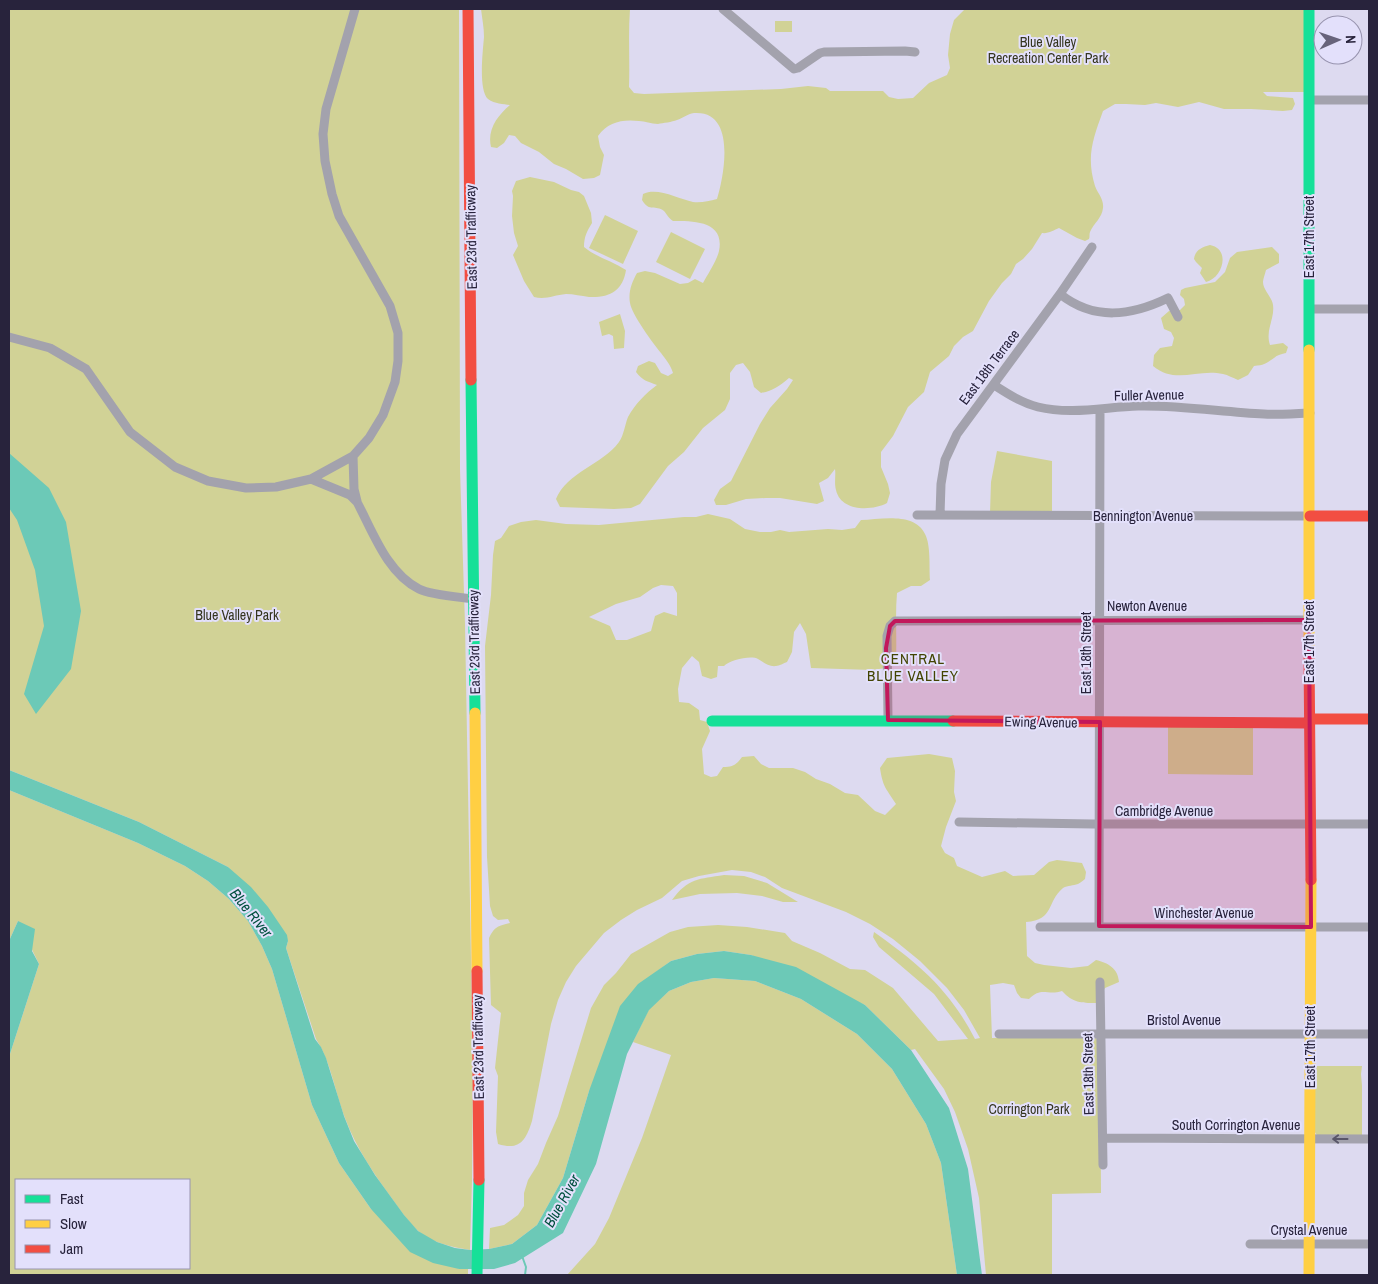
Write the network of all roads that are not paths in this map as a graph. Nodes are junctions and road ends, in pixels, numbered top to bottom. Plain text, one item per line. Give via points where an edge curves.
1 (355, 9) edge
2 (468, 9) edge
3 (723, 9) edge
4 (1308, 9) edge
5 (915, 52) dead end
6 (1309, 100) junction
7 (1369, 100) edge
8 (1092, 247) dead end
9 (1060, 294) junction
10 (1309, 309) junction
11 (1369, 309) edge
12 (1178, 317) dead end
13 (9, 337) edge
14 (994, 385) junction
15 (1100, 410) junction
16 (1310, 413) junction
17 (353, 456) junction
18 (312, 479) junction
19 (357, 502) junction
20 (917, 515) dead end
21 (940, 515) junction
22 (1099, 516) junction
23 (1310, 516) junction
24 (1369, 516) edge
25 (473, 599) junction
26 (1099, 620) junction
27 (1309, 620) junction
28 (1369, 718) edge
29 (888, 720) junction
30 (712, 721) dead end
31 (1309, 721) junction
32 (1100, 722) junction
33 (960, 822) dead end
34 (1099, 824) junction
35 (1369, 824) edge
36 (1310, 825) junction
37 (1099, 926) junction
38 (1040, 927) dead end
39 (1311, 927) junction
40 (1369, 927) edge
41 (1100, 982) dead end
42 (999, 1034) dead end
43 (1102, 1034) junction
44 (1309, 1034) junction
45 (1369, 1034) edge
46 (1103, 1138) junction
47 (1310, 1139) junction
48 (1369, 1139) edge
49 (1103, 1165) dead end
50 (1250, 1244) dead end
51 (1310, 1244) junction
52 (1369, 1244) edge
53 (477, 1275) edge
54 (1310, 1275) edge

1 - 17 street via 326,109 325,161 339,216 390,306 398,333 398,361 395,382 383,415
2 - 25 street, East 23rd Trafficway
3 - 5 street via 794,69 824,52
4 - 6 street, East 17th Street
6 - 7 street
6 - 10 street, East 17th Street
8 - 9 street, East 18th Terrace
9 - 12 street via 1081,307 1104,313 1130,312 1168,298
9 - 14 street, East 18th Terrace
10 - 11 street
10 - 16 street, East 17th Street
13 - 18 street via 50,348 86,370 130,432 175,467 208,481 246,488 276,487
14 - 15 street, Fuller Avenue via 1016,399 1039,407
14 - 21 street, East 18th Terrace via 957,434 946,460
15 - 16 street, Fuller Avenue via 1137,406 1265,414
15 - 22 street, East 18th Street
16 - 23 street, East 17th Street
17 - 18 street
17 - 19 street
18 - 19 street via 350,495
19 - 25 street via 390,563 405,580 421,590
20 - 21 street, Bennington Avenue
21 - 22 street, Bennington Avenue
22 - 23 street, Bennington Avenue
22 - 26 street, East 18th Street
23 - 24 street, Bennington Avenue
23 - 27 street, East 17th Street
25 - 53 street, East 23rd Trafficway via 479,1184
26 - 27 street, Newton Avenue
26 - 29 street, Newton Avenue via 895,621 887,636
26 - 32 street, East 18th Street
27 - 31 street, East 17th Street
28 - 31 street, Ewing Avenue
29 - 30 street, Ewing Avenue
29 - 32 street, Ewing Avenue
31 - 32 street, Ewing Avenue
31 - 36 street, East 17th Street
32 - 34 street, East 18th Street
33 - 34 street, Cambridge Avenue
34 - 36 street, Cambridge Avenue
34 - 37 street, East 18th Street
35 - 36 street, Cambridge Avenue
36 - 39 street, East 17th Street
37 - 38 street, Winchester Avenue
37 - 39 street, Winchester Avenue
39 - 40 street, Winchester Avenue
39 - 44 street, East 17th Street
41 - 43 street, East 18th Street
42 - 43 street, Bristol Avenue
43 - 44 street, Bristol Avenue
43 - 46 street, East 18th Street
44 - 45 street, Bristol Avenue
44 - 47 street, East 17th Street
46 - 47 street, South Corrington Avenue
46 - 49 street, East 18th Street
48 -> 47 street, South Corrington Avenue
47 - 51 street, East 17th Street
50 - 51 street, Crystal Avenue
51 - 52 street, Crystal Avenue
51 - 54 street, East 17th Street

